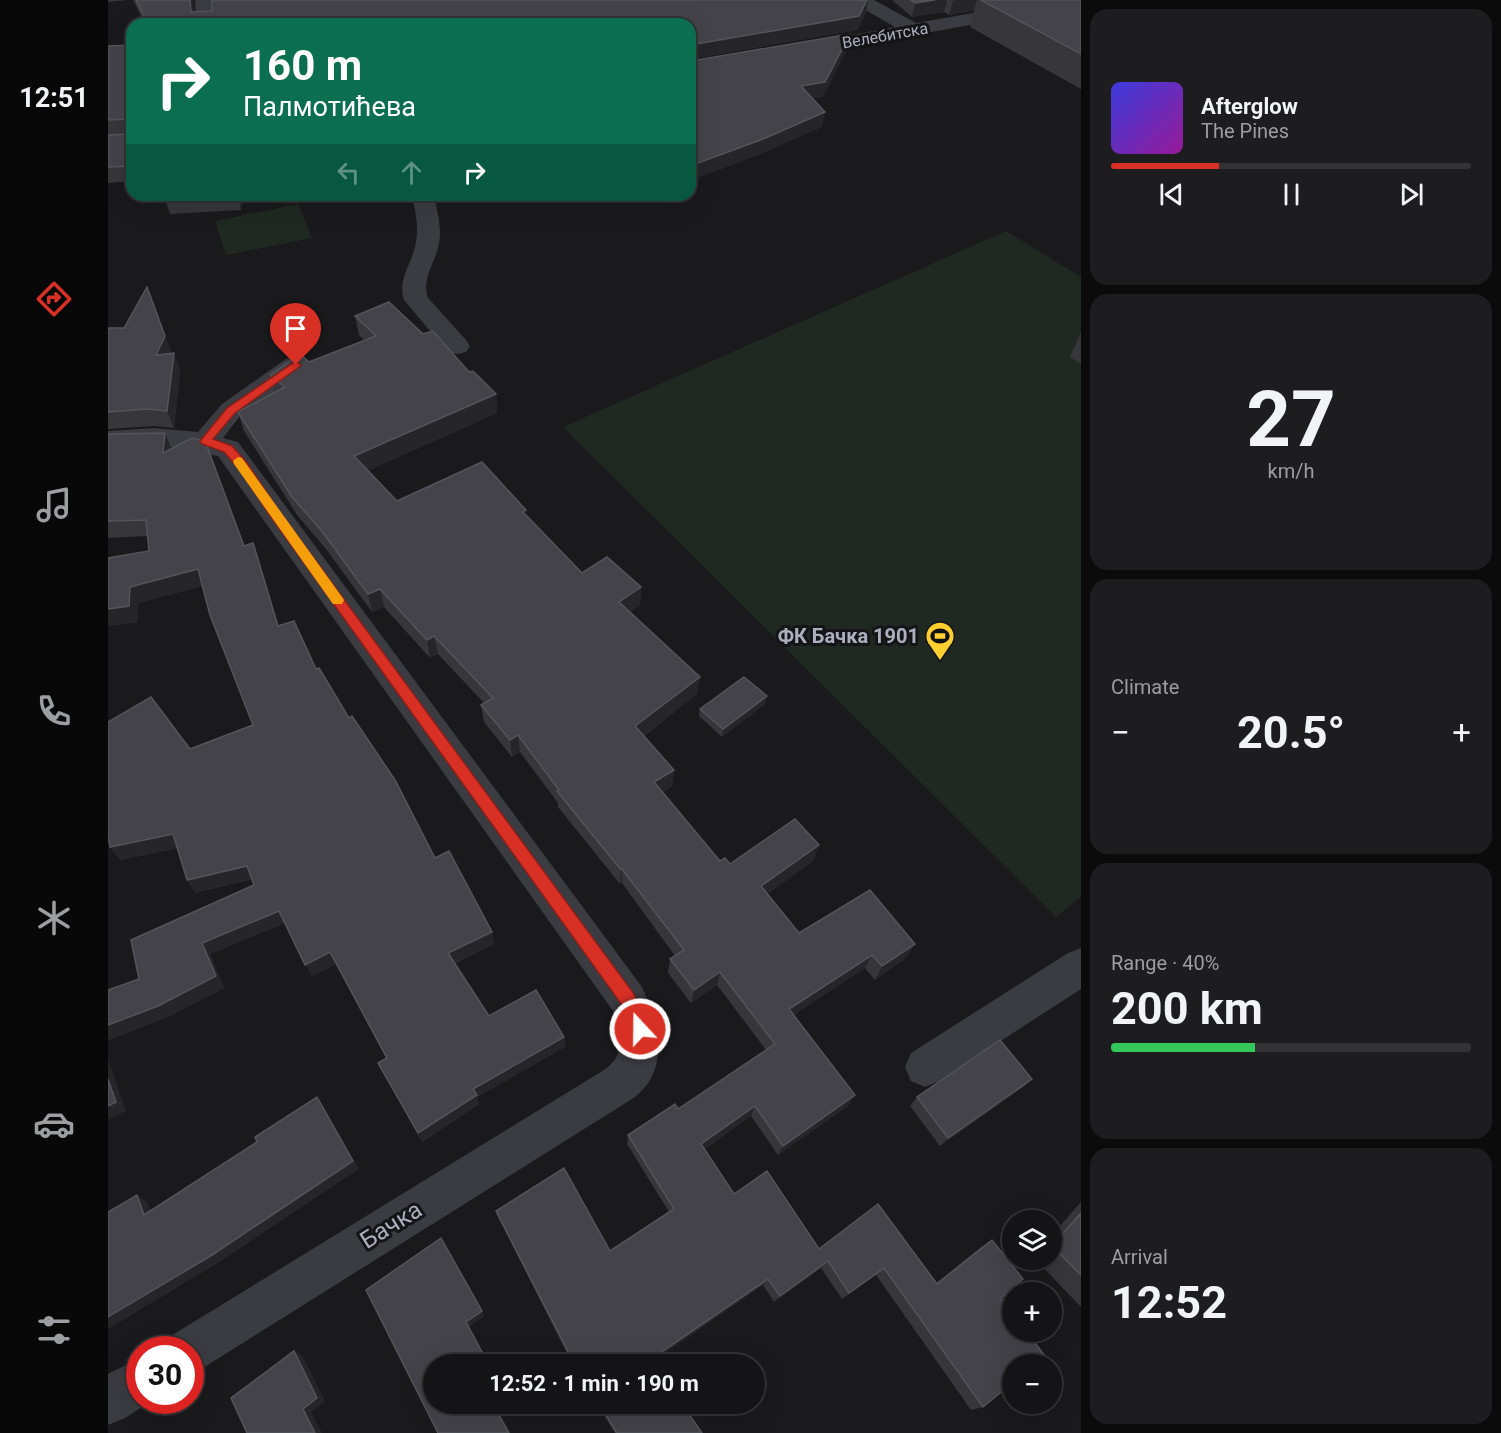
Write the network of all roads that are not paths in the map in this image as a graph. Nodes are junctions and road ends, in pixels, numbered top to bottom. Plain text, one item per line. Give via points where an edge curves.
1 (204, 0) edge
2 (861, 0) edge
3 (1080, 0) edge
4 (204, 18) edge
5 (914, 30) junction
6 (784, 52) edge
7 (424, 201) edge
8 (457, 346) dead end
9 (296, 365) edge
10 (108, 440) edge
11 (206, 441) junction
12 (1081, 966) edge
13 (925, 1067) dead end
14 (204, 1341) edge
15 (126, 1390) edge
16 (108, 1401) edge

1 - 4 street
2 - 5 street
3 - 5 street, Велебитска
5 - 6 street, Велебитска
7 - 8 street via 428,244 412,292
9 - 11 street via 231,410
10 - 11 street
11 - 14 street, Бачка via 228,449 243,466 628,1000 640,1029 638,1057 630,1074
12 - 13 street
15 - 16 street

